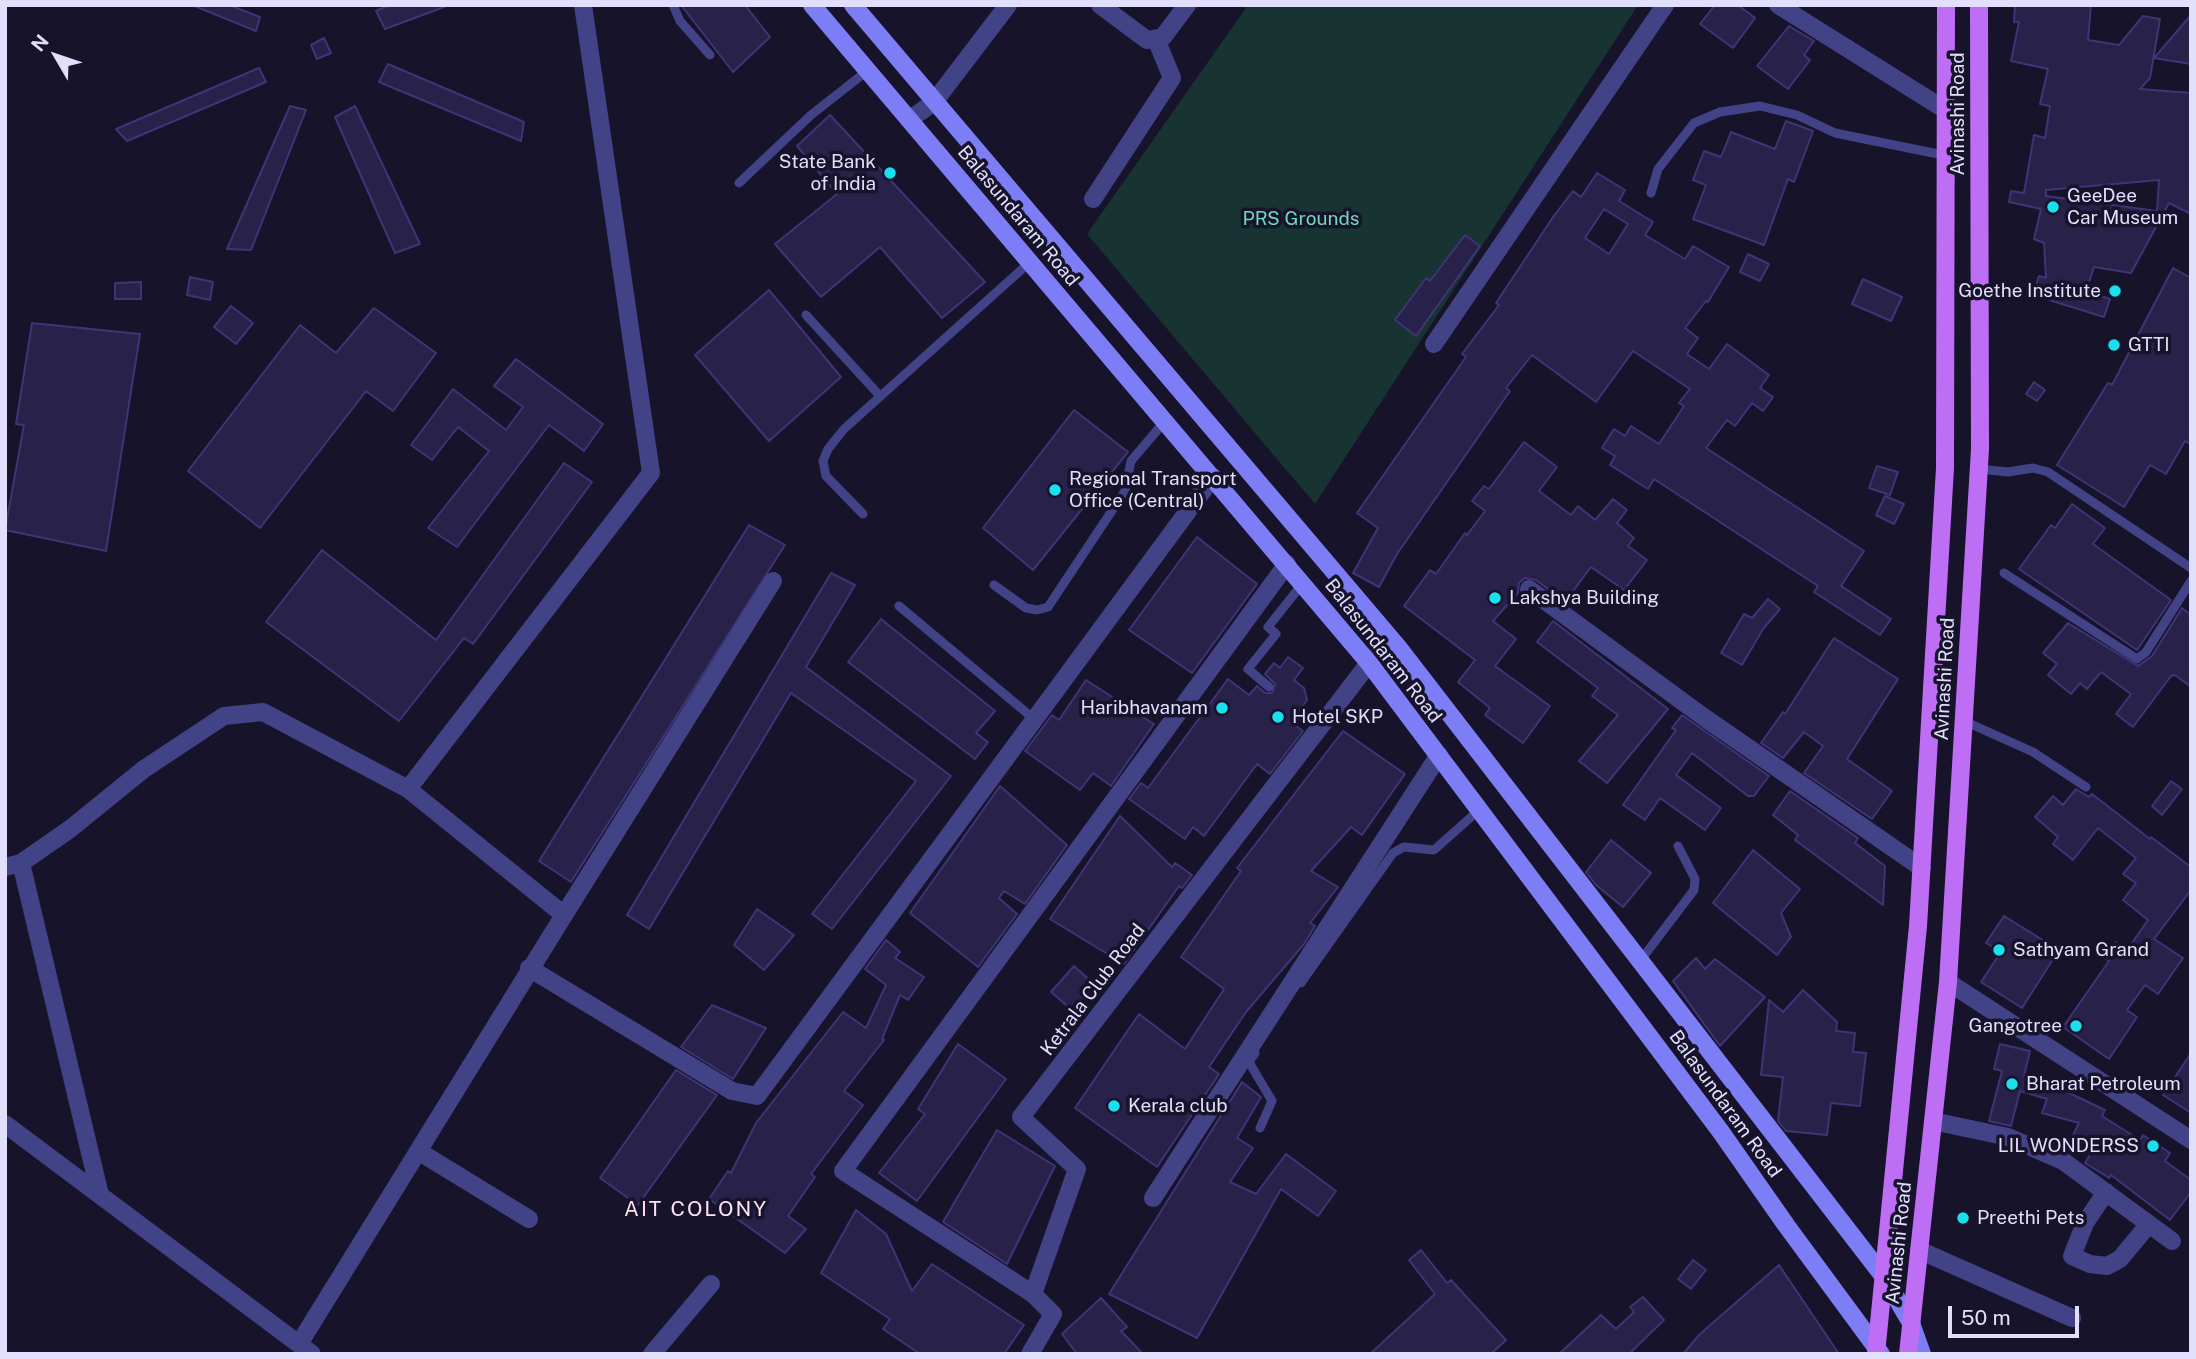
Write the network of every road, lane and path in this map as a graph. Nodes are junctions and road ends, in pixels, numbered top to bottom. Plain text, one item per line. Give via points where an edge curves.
1 (583, 5) edge
2 (673, 5) edge
3 (813, 5) edge
4 (853, 5) edge
5 (1008, 5) edge
6 (1100, 5) edge
7 (1187, 5) edge
8 (1665, 5) edge
9 (1778, 5) edge
10 (1946, 5) edge
11 (1979, 5) edge
12 (1156, 38) junction
13 (710, 55) dead end
14 (867, 71) junction
15 (934, 102) junction
16 (1947, 111) junction
17 (909, 120) junction
18 (1948, 156) junction
19 (739, 183) dead end
20 (1651, 193) dead end
21 (1093, 199) dead end
22 (1030, 262) junction
23 (807, 315) dead end
24 (1433, 344) dead end
25 (880, 396) junction
26 (1195, 407) junction
27 (1168, 424) junction
28 (1979, 469) junction
29 (1213, 477) junction
30 (863, 514) dead end
31 (1287, 565) junction
32 (2191, 568) edge
33 (2004, 573) dead end
34 (773, 581) dead end
35 (2191, 581) edge
36 (1303, 583) junction
37 (994, 585) dead end
38 (1530, 589) dead end
39 (899, 606) dead end
40 (1391, 640) junction
41 (1369, 663) junction
42 (1269, 687) dead end
43 (1034, 719) junction
44 (1964, 721) junction
45 (1439, 755) junction
46 (2086, 787) dead end
47 (408, 789) junction
48 (1479, 810) junction
49 (1678, 846) dead end
50 (13, 865) edge
51 (1922, 868) junction
52 (564, 915) junction
53 (1639, 962) junction
54 (529, 968) junction
55 (1948, 982) junction
56 (1933, 1121) junction
57 (5, 1124) edge
58 (1260, 1128) dead end
59 (2191, 1140) edge
60 (418, 1151) junction
61 (2106, 1192) junction
62 (100, 1195) junction
63 (1153, 1198) dead end
64 (529, 1219) dead end
65 (2149, 1224) junction
66 (2172, 1241) dead end
67 (1920, 1250) junction
68 (1884, 1278) junction
69 (711, 1284) dead end
70 (1033, 1294) junction
71 (2073, 1318) dead end
72 (1911, 1323) junction
73 (306, 1349) edge
74 (1878, 1352) edge
75 (652, 1354) edge
76 (1030, 1354) edge
77 (1908, 1354) edge
78 (1922, 1354) edge

1 - 47 street via 651,473
2 - 13 lane via 680,21
3 - 14 main road, Balasundaram Road
4 - 15 main road, Balasundaram Road
5 - 15 street
6 - 12 street via 1147,40
7 - 12 street via 1163,37
8 - 24 street
9 - 16 street
10 - 16 main road, Avinashi Road
11 - 28 main road, Avinashi Road
12 - 21 street via 1172,78
14 - 17 main road, Balasundaram Road
14 - 19 lane via 811,115
15 - 17 street
15 - 26 main road, Balasundaram Road
16 - 18 main road, Avinashi Road
17 - 22 main road, Balasundaram Road
18 - 20 lane via 1835,133 1797,115 1760,106 1720,112 1694,123 1658,169
18 - 51 main road, Avinashi Road via 1945,468
22 - 25 lane
22 - 27 main road, Balasundaram Road
23 - 25 lane
25 - 30 lane via 844,429 823,461 834,487
26 - 27 main road
26 - 40 main road, Balasundaram Road
27 - 29 main road, Balasundaram Road
27 - 37 lane via 1131,461 1125,491 1048,607 1026,608
28 - 32 lane via 2048,472
28 - 44 main road, Avinashi Road
29 - 31 main road, Balasundaram Road
29 - 43 street
31 - 36 main road, Balasundaram Road
31 - 70 street via 843,1171
33 - 35 lane via 2137,659
34 - 52 street
36 - 41 main road, Balasundaram Road
36 - 42 lane via 1268,627 1276,634 1248,670
38 - 51 street via 1705,718
39 - 43 lane
40 - 41 street
40 - 53 main road, Balasundaram Road
41 - 45 main road, Balasundaram Road
41 - 70 street, Ketrala Club Road via 1021,1117 1077,1169
43 - 54 street via 757,1096 732,1091
44 - 46 lane via 2033,751
44 - 55 main road, Avinashi Road
45 - 48 main road, Balasundaram Road
45 - 63 street
47 - 50 street via 262,712 224,716
47 - 52 street
48 - 58 lane via 1434,850 1405,847 1393,853 1286,1004 1250,1062 1272,1101
48 - 74 main road, Balasundaram Road via 1721,1132
49 - 53 lane via 1695,879 1694,890
50 - 62 street
51 - 68 main road, Avinashi Road
52 - 54 street
53 - 68 main road, Balasundaram Road
54 - 60 street
55 - 56 main road, Avinashi Road
55 - 59 street
56 - 61 street via 2008,1137 2063,1161
56 - 67 main road, Avinashi Road
57 - 62 street
60 - 64 street
60 - 73 street
61 - 65 street
61 - 65 street via 2085,1223 2072,1256 2107,1266 2120,1259
62 - 73 street
65 - 66 street
67 - 71 street
67 - 72 main road, Avinashi Road
68 - 72 main road, Balasundaram Road
68 - 74 main road, Avinashi Road
69 - 75 street
70 - 76 street via 1053,1314
72 - 77 main road, Avinashi Road
72 - 78 main road, Balasundaram Road

